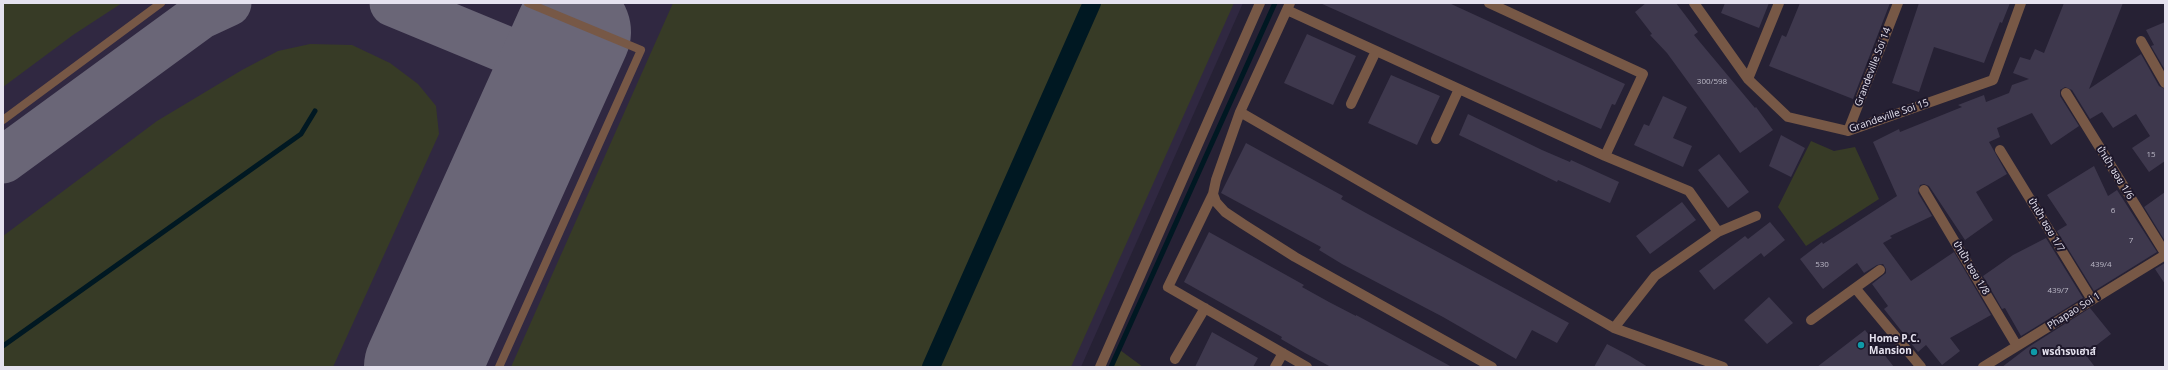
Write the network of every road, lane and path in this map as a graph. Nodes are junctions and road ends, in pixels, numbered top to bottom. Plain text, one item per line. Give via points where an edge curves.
1 (161, 3) edge
2 (528, 3) edge
3 (1260, 3) edge
4 (1489, 3) edge
5 (1694, 3) edge
6 (1778, 3) edge
7 (1898, 3) edge
8 (2021, 3) edge
9 (1288, 7) edge
10 (2141, 41) dead end
11 (1376, 51) junction
12 (1748, 79) junction
13 (2165, 83) edge
14 (1459, 89) junction
15 (2066, 93) dead end
16 (1351, 104) dead end
17 (1240, 112) junction
18 (3, 120) edge
19 (1848, 131) junction
20 (1436, 139) dead end
21 (2000, 150) dead end
22 (1605, 156) junction
23 (1924, 190) dead end
24 (1213, 194) junction
25 (1756, 216) dead end
26 (1718, 232) junction
27 (2165, 254) edge
28 (1880, 270) dead end
29 (1856, 289) junction
30 (2092, 300) junction
31 (1205, 308) junction
32 (1811, 320) dead end
33 (1614, 328) junction
34 (2017, 346) junction
35 (1283, 353) junction
36 (1175, 359) dead end
37 (499, 367) edge
38 (1100, 367) edge
39 (1275, 367) edge
40 (1308, 367) edge
41 (1492, 367) edge
42 (1723, 367) edge
43 (1921, 367) edge
44 (1983, 367) edge

1 - 18 lane
2 - 37 lane via 641,50
3 - 38 street
4 - 22 street via 1643,74
5 - 12 street, Grandeville Soi 15
6 - 12 street
7 - 19 street, Grandeville Soi 14
8 - 19 street, Grandeville Soi 15 via 1993,80
9 - 11 street
9 - 17 street
10 - 13 street
11 - 14 street
11 - 16 street
12 - 19 street, Grandeville Soi 15 via 1788,117
14 - 20 street
14 - 22 street
15 - 27 street, ป่าเป้า ซอย 1/6
17 - 24 street
17 - 33 street
21 - 30 street, ป่าเป้า ซอย 1/7
22 - 26 street via 1689,192
23 - 34 street, ป่าเป้า ซอย 1/8
24 - 31 street via 1168,287
24 - 41 street via 1225,212 1295,258
25 - 26 street
26 - 33 street via 1655,276
27 - 30 street, Phapao Soi 1
28 - 29 street
29 - 32 street
29 - 43 street
30 - 34 street, Phapao Soi 1
31 - 35 street
31 - 36 street
33 - 42 street
34 - 44 street, Phapao Soi 1
35 - 39 street
35 - 40 street

